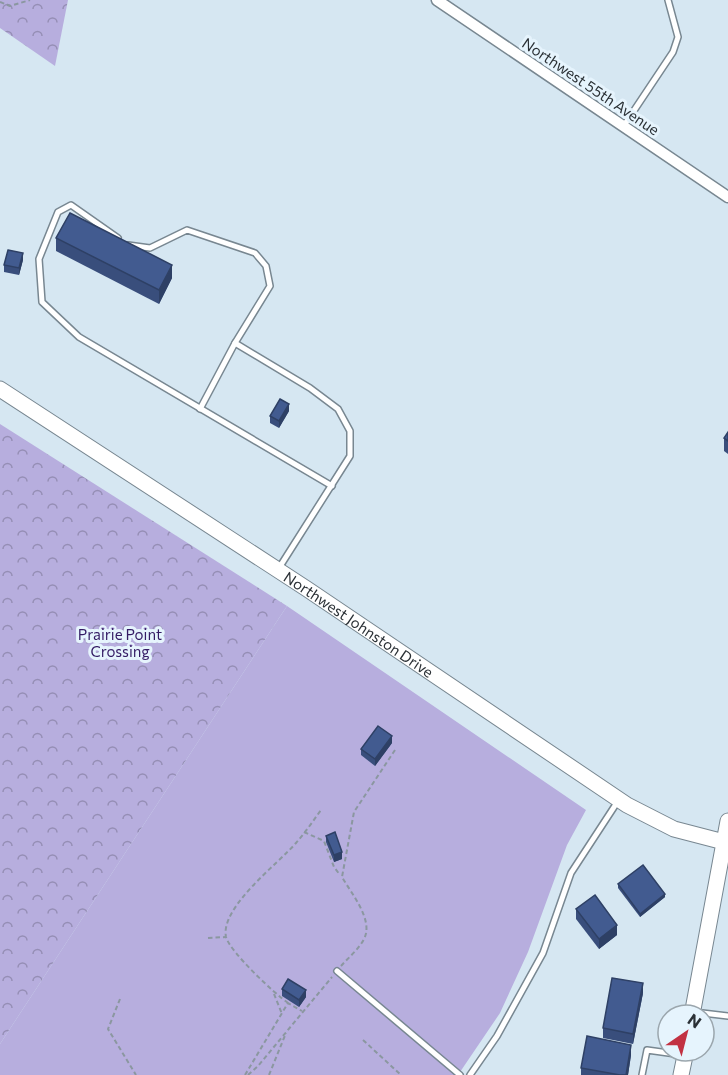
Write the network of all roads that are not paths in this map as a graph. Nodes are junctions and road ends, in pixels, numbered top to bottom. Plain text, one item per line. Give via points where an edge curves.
1 (437, 0) edge
2 (669, 0) edge
3 (624, 126) junction
4 (728, 197) edge
5 (234, 343) junction
6 (0, 389) edge
7 (200, 409) junction
8 (332, 486) junction
9 (278, 570) junction
10 (619, 800) junction
11 (728, 821) edge
12 (726, 843) edge
13 (337, 971) road end
14 (695, 1003) edge
15 (656, 1051) edge
16 (460, 1075) edge
17 (470, 1075) edge
18 (642, 1075) edge

1 - 3 street, Northwest 55th Avenue
2 - 3 lane via 678,37 673,52
3 - 4 street, Northwest 55th Avenue
5 - 7 lane
5 - 7 lane via 270,286 267,266 255,253 187,230 150,248 127,244 71,205 58,212 39,259 42,302 78,337
5 - 8 lane via 338,409 350,431 350,456
6 - 9 street, Northwest Johnston Drive
7 - 8 lane
8 - 9 lane
9 - 10 street, Northwest Johnston Drive
10 - 12 street, Northwest Johnston Drive via 674,829
10 - 17 lane via 571,873 543,952 497,1036
11 - 12 street
12 - 14 street
13 - 16 lane
15 - 18 lane via 647,1050

